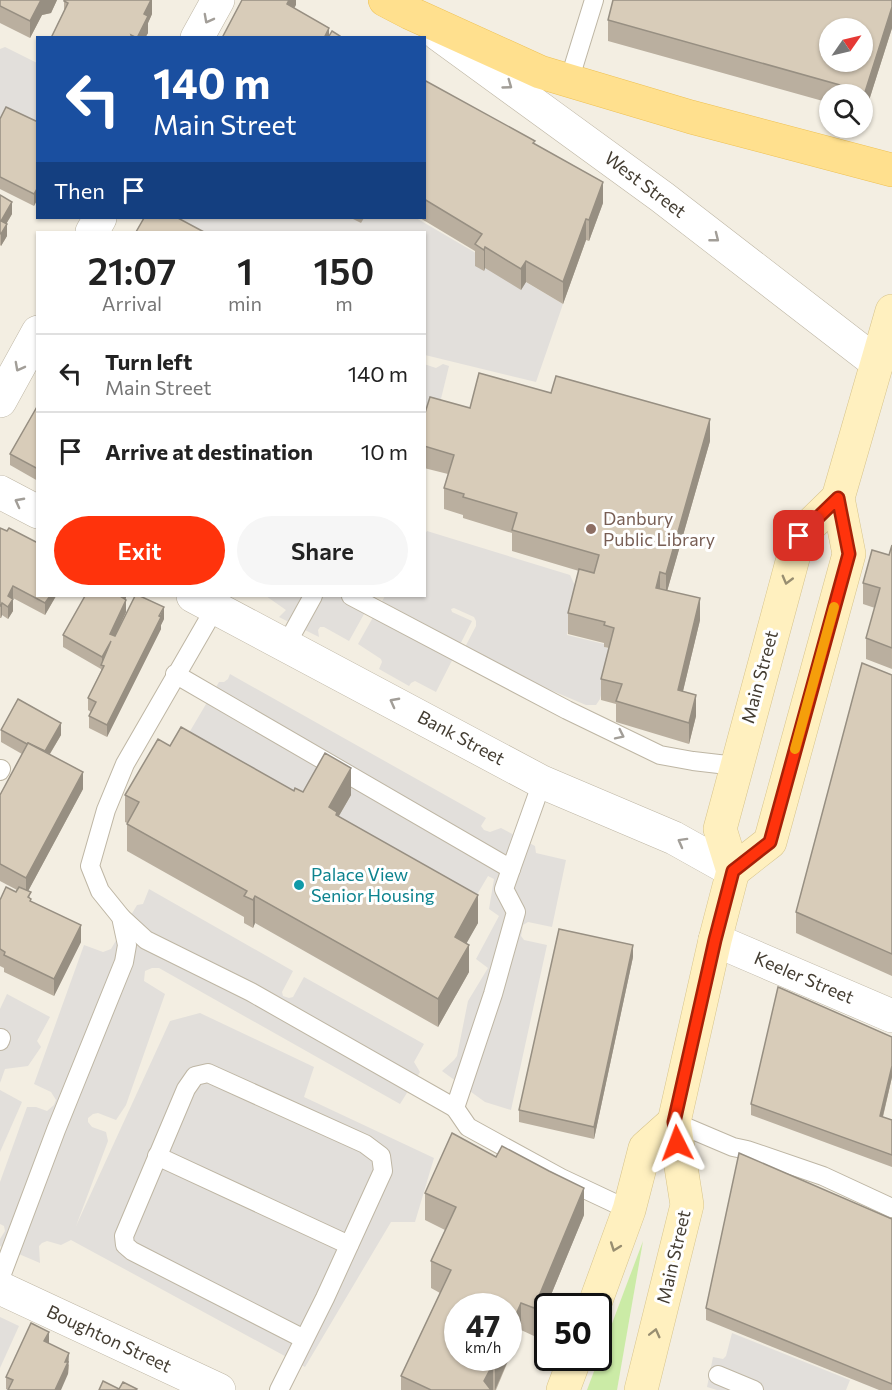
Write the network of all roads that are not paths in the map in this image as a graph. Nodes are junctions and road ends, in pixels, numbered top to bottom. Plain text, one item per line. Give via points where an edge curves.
1 (218, 0) edge
2 (594, 0) edge
3 (397, 7) edge
4 (198, 36) edge
5 (569, 81) junction
6 (892, 170) edge
7 (892, 311) edge
8 (36, 336) edge
9 (876, 363) junction
10 (0, 401) edge
11 (0, 492) edge
12 (838, 498) junction
13 (36, 511) edge
14 (312, 597) edge
15 (353, 597) edge
16 (204, 602) edge
17 (286, 645) junction
18 (175, 674) junction
19 (736, 766) junction
20 (542, 782) junction
21 (511, 869) junction
22 (733, 871) junction
23 (121, 917) junction
24 (715, 940) junction
25 (892, 1016) edge
26 (455, 1108) junction
27 (674, 1122) junction
28 (157, 1156) junction
29 (892, 1208) edge
30 (629, 1210) junction
31 (350, 1245) junction
32 (0, 1279) edge
33 (0, 1288) edge
34 (599, 1293) edge
35 (304, 1339) junction
36 (570, 1371) edge
37 (718, 1375) dead end
38 (219, 1390) edge
39 (279, 1390) edge
40 (563, 1390) edge
41 (641, 1390) edge
42 (754, 1390) edge

1 -> 4 street
2 - 5 lane
3 - 5 main road, West Street via 540,72
3 -> 9 street, West Street via 662,197
5 - 6 main road, West Street
7 - 9 main road
8 -> 10 street
9 - 12 main road
13 -> 11 street
12 -> 19 main road, Main Street via 799,536
12 - 22 main road via 849,554 770,842
14 - 17 lane
15 -> 19 lane via 660,755
16 - 17 street, Bank Street
16 - 18 lane
20 -> 17 street, Bank Street
18 - 21 lane
18 - 23 lane via 125,764 106,810 90,866 100,891
19 - 22 main road, Main Street via 720,829
20 - 21 lane
22 -> 20 street, Bank Street via 674,838
21 - 26 lane via 504,889 516,912
22 - 24 main road, Main Street
23 - 26 lane via 146,939 251,992
23 - 32 lane via 127,945 124,962
24 - 25 street, Keeler Street
24 - 27 main road, Main Street
26 - 30 lane via 468,1127
27 - 29 lane via 733,1147 823,1176
27 - 30 main road via 645,1148
41 -> 27 main road, Main Street via 687,1205
28 - 31 lane
28 - 31 lane via 186,1089 195,1076 208,1073 365,1144 381,1156 383,1171
28 - 35 lane via 124,1236 125,1245
30 -> 34 main road
31 - 35 lane
33 - 38 street, Boughton Street
35 - 39 lane
36 - 40 main road
37 - 42 lane

